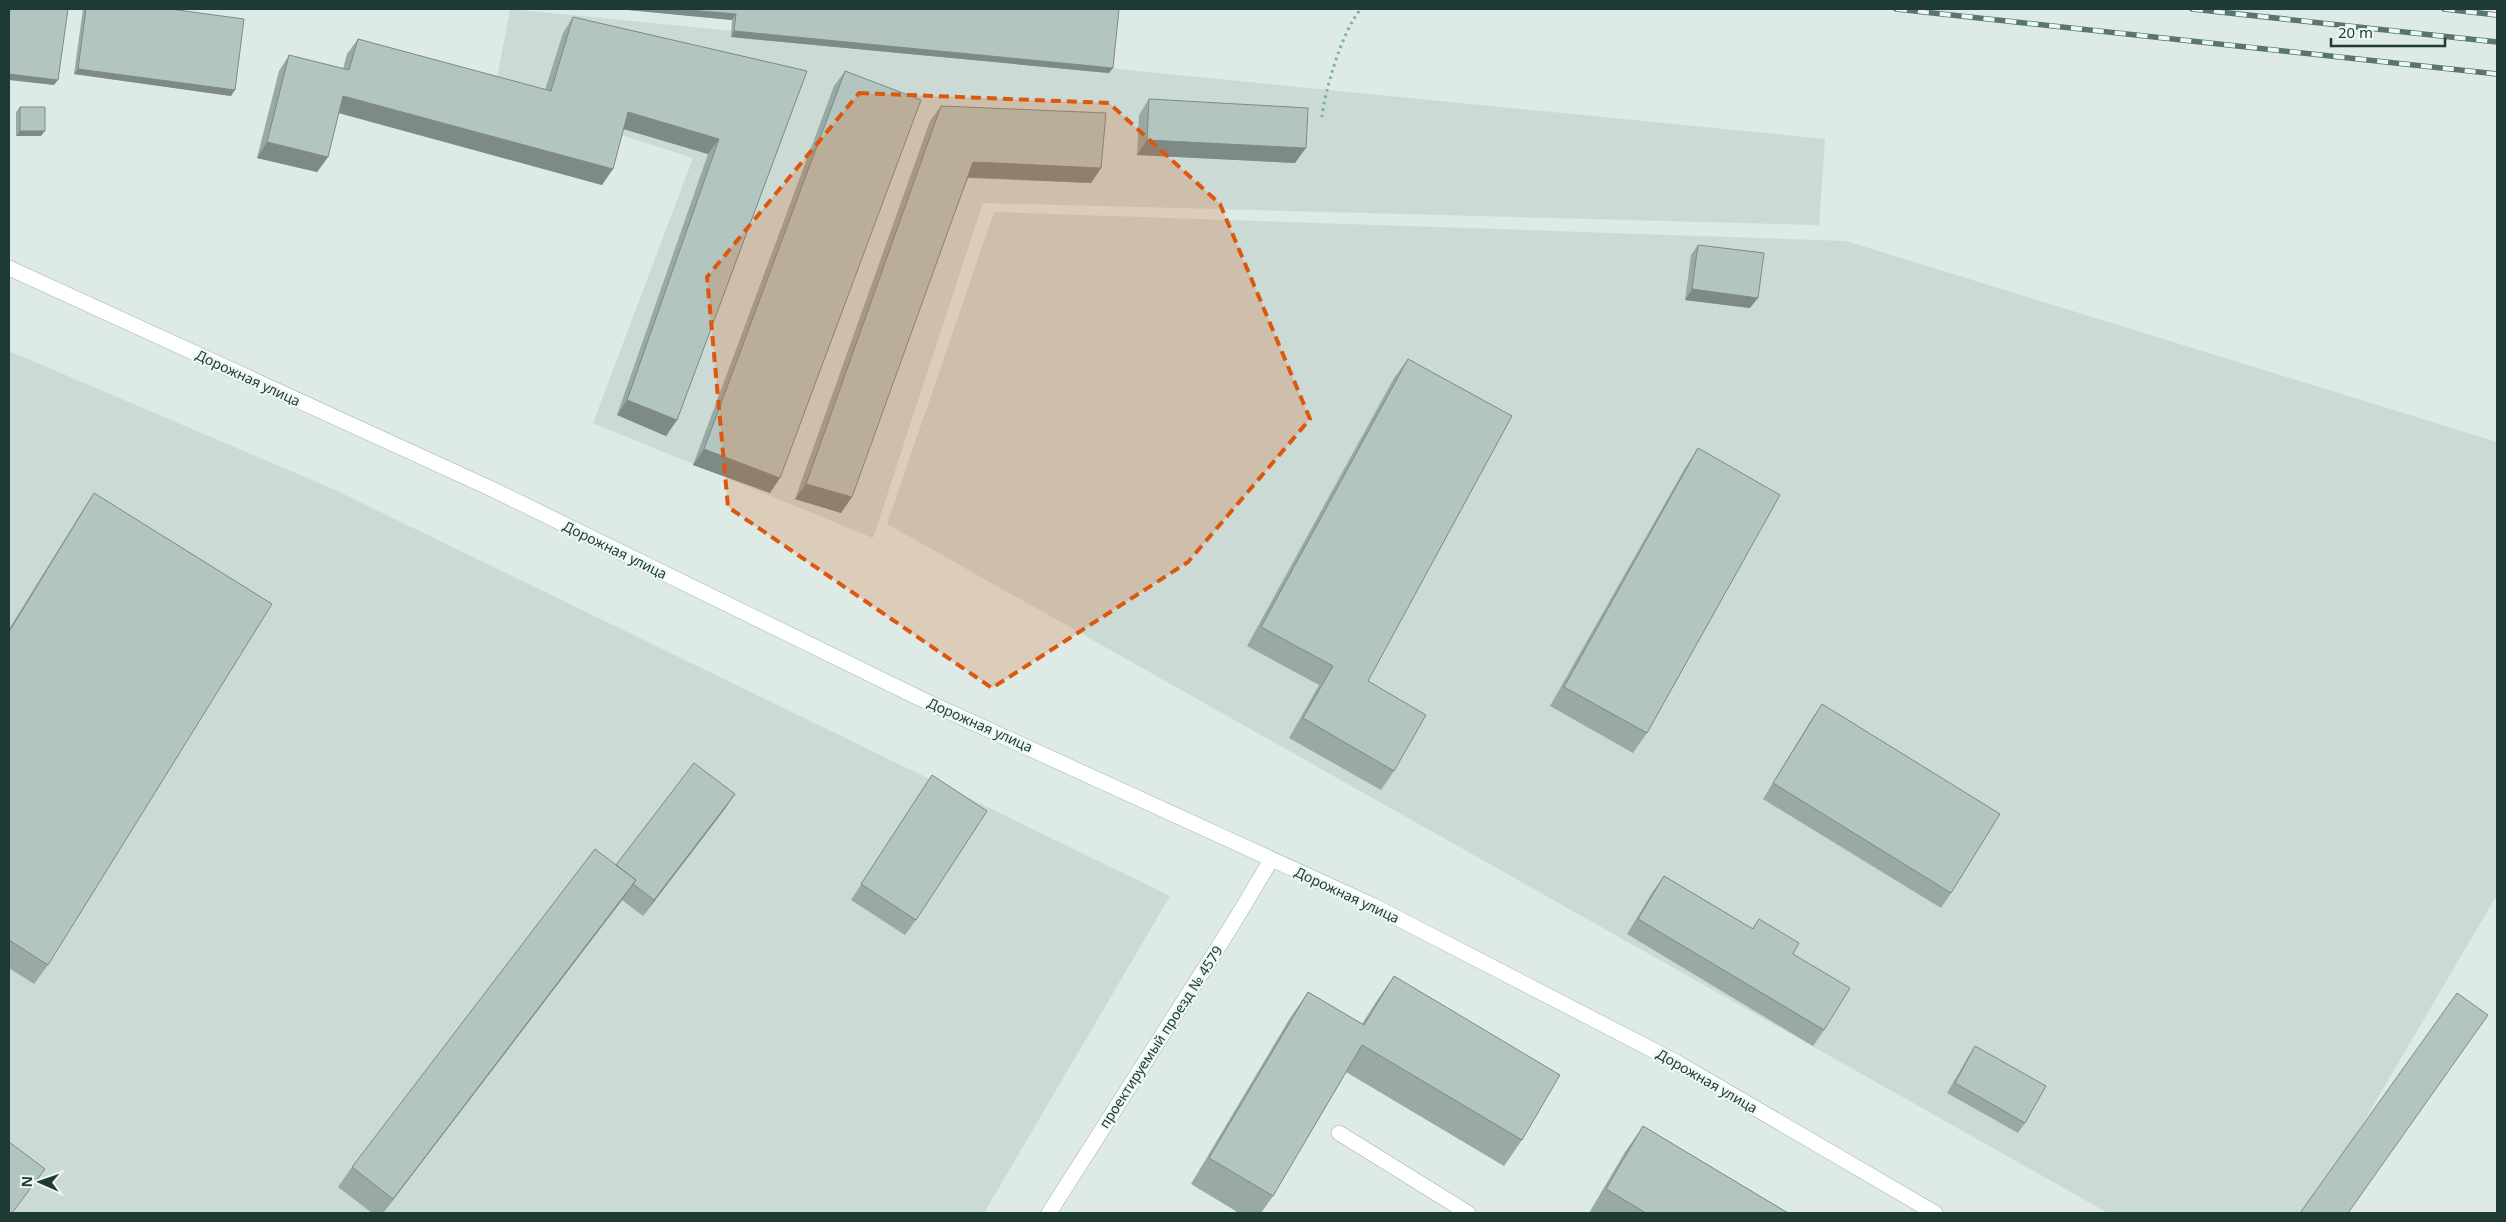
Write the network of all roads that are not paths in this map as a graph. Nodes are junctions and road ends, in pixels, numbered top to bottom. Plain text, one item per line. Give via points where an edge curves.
1 (9, 268) edge
2 (1271, 860) junction
3 (1339, 1133) dead end
4 (1048, 1213) edge
5 (1468, 1213) edge
6 (1935, 1213) edge

1 - 2 main road, Дорожная улица via 494,490 919,698
2 - 4 main road, проектируемый проезд № 4579
2 - 6 main road, Дорожная улица via 1372,905 1676,1062
3 - 5 main road

